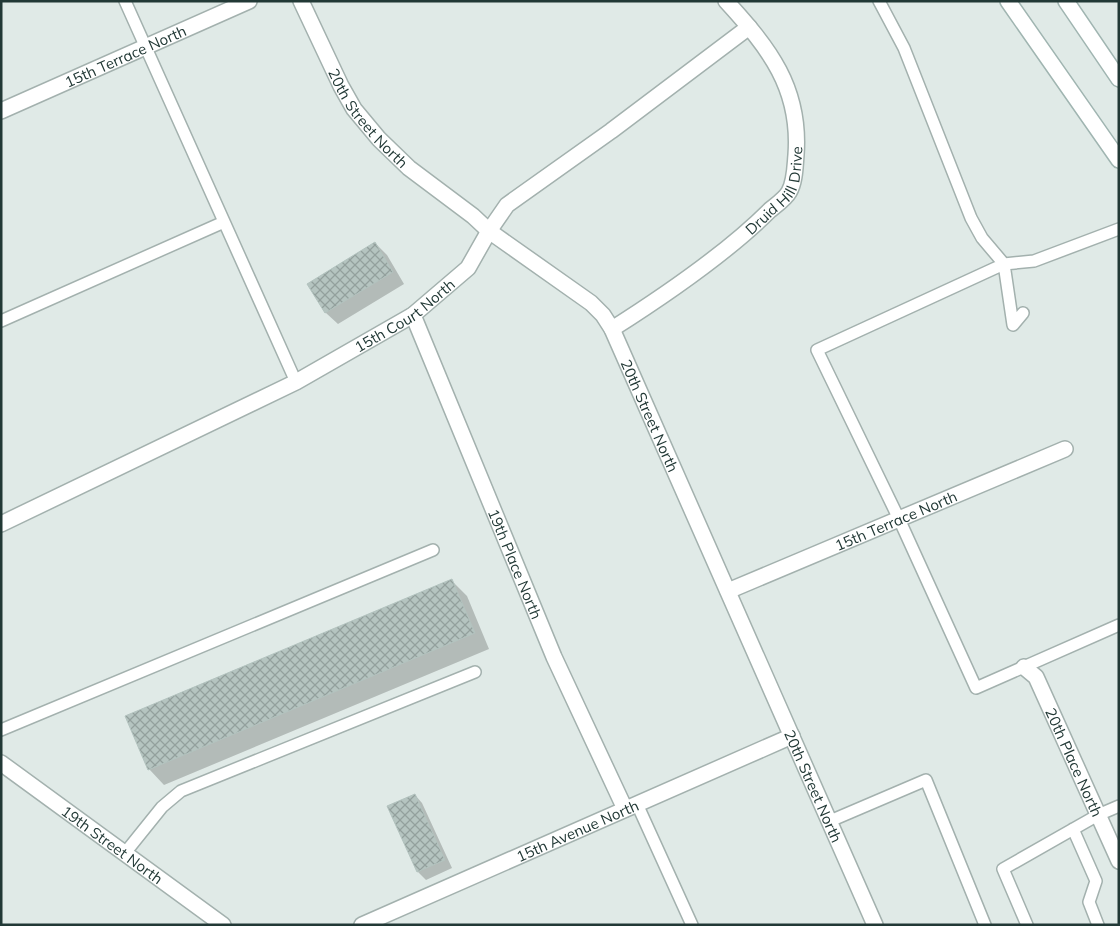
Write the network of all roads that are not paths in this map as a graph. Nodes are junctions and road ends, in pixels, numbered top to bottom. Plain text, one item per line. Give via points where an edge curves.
1 (125, 1) edge
2 (249, 1) edge
3 (301, 1) edge
4 (726, 1) edge
5 (879, 1) edge
6 (1008, 1) edge
7 (1066, 1) edge
8 (750, 27) junction
9 (146, 47) junction
10 (1119, 79) edge
11 (1, 111) edge
12 (1119, 160) edge
13 (224, 222) junction
14 (1119, 229) edge
15 (489, 231) junction
16 (1004, 264) junction
17 (1023, 314) dead end
18 (413, 315) junction
19 (1, 321) edge
20 (612, 329) junction
21 (296, 382) junction
22 (1065, 449) dead end
23 (899, 519) junction
24 (1, 524) edge
25 (432, 550) dead end
26 (728, 591) junction
27 (1119, 625) edge
28 (1024, 667) junction
29 (475, 672) dead end
30 (1, 730) edge
31 (792, 736) junction
32 (1, 763) edge
33 (631, 806) junction
34 (1119, 806) edge
35 (1098, 815) junction
36 (830, 821) junction
37 (1074, 829) junction
38 (126, 853) junction
39 (1119, 862) edge
40 (223, 925) edge
41 (362, 925) edge
42 (692, 925) edge
43 (875, 925) edge
44 (985, 925) edge
45 (1027, 925) edge
46 (1098, 925) edge

1 - 9 lane
2 - 9 street, 15th Terrace North
3 - 15 street, 20th Street North via 341,86 366,124 409,168
4 - 8 street, Druid Hill Drive
5 - 16 lane via 904,48 971,218 982,238
6 - 12 street
7 - 10 street
8 - 15 street, 15th Court North via 507,206
8 - 20 street, Druid Hill Drive via 781,72 794,104 798,134 790,192 750,230
9 - 11 street, 15th Terrace North
9 - 13 lane
13 - 19 lane
13 - 21 lane
14 - 16 lane via 1034,262
15 - 18 street, 15th Court North via 468,268
15 - 20 street, 20th Street North via 591,304
16 - 17 lane via 1013,326
16 - 23 lane via 817,350
18 - 21 street, 15th Court North
18 - 33 street, 19th Place North via 554,657
20 - 26 street, 20th Street North
21 - 24 street, 15th Court North
22 - 23 street, 15th Terrace North
23 - 26 street, 15th Terrace North
23 - 28 lane via 976,688
25 - 30 lane
26 - 31 street, 20th Street North
27 - 28 lane
28 - 35 street, 20th Place North via 1036,677
29 - 38 lane via 181,791 162,807
31 - 33 street, 15th Avenue North
31 - 36 street, 20th Street North
32 - 38 street, 19th Street North
33 - 41 street, 15th Avenue North
33 - 42 lane
34 - 35 lane
35 - 37 lane
35 - 39 street, 20th Place North
36 - 43 street, 20th Street North
36 - 44 lane via 926,780
37 - 45 lane via 1003,869
37 - 46 lane via 1096,881 1089,902
38 - 40 street, 19th Street North

